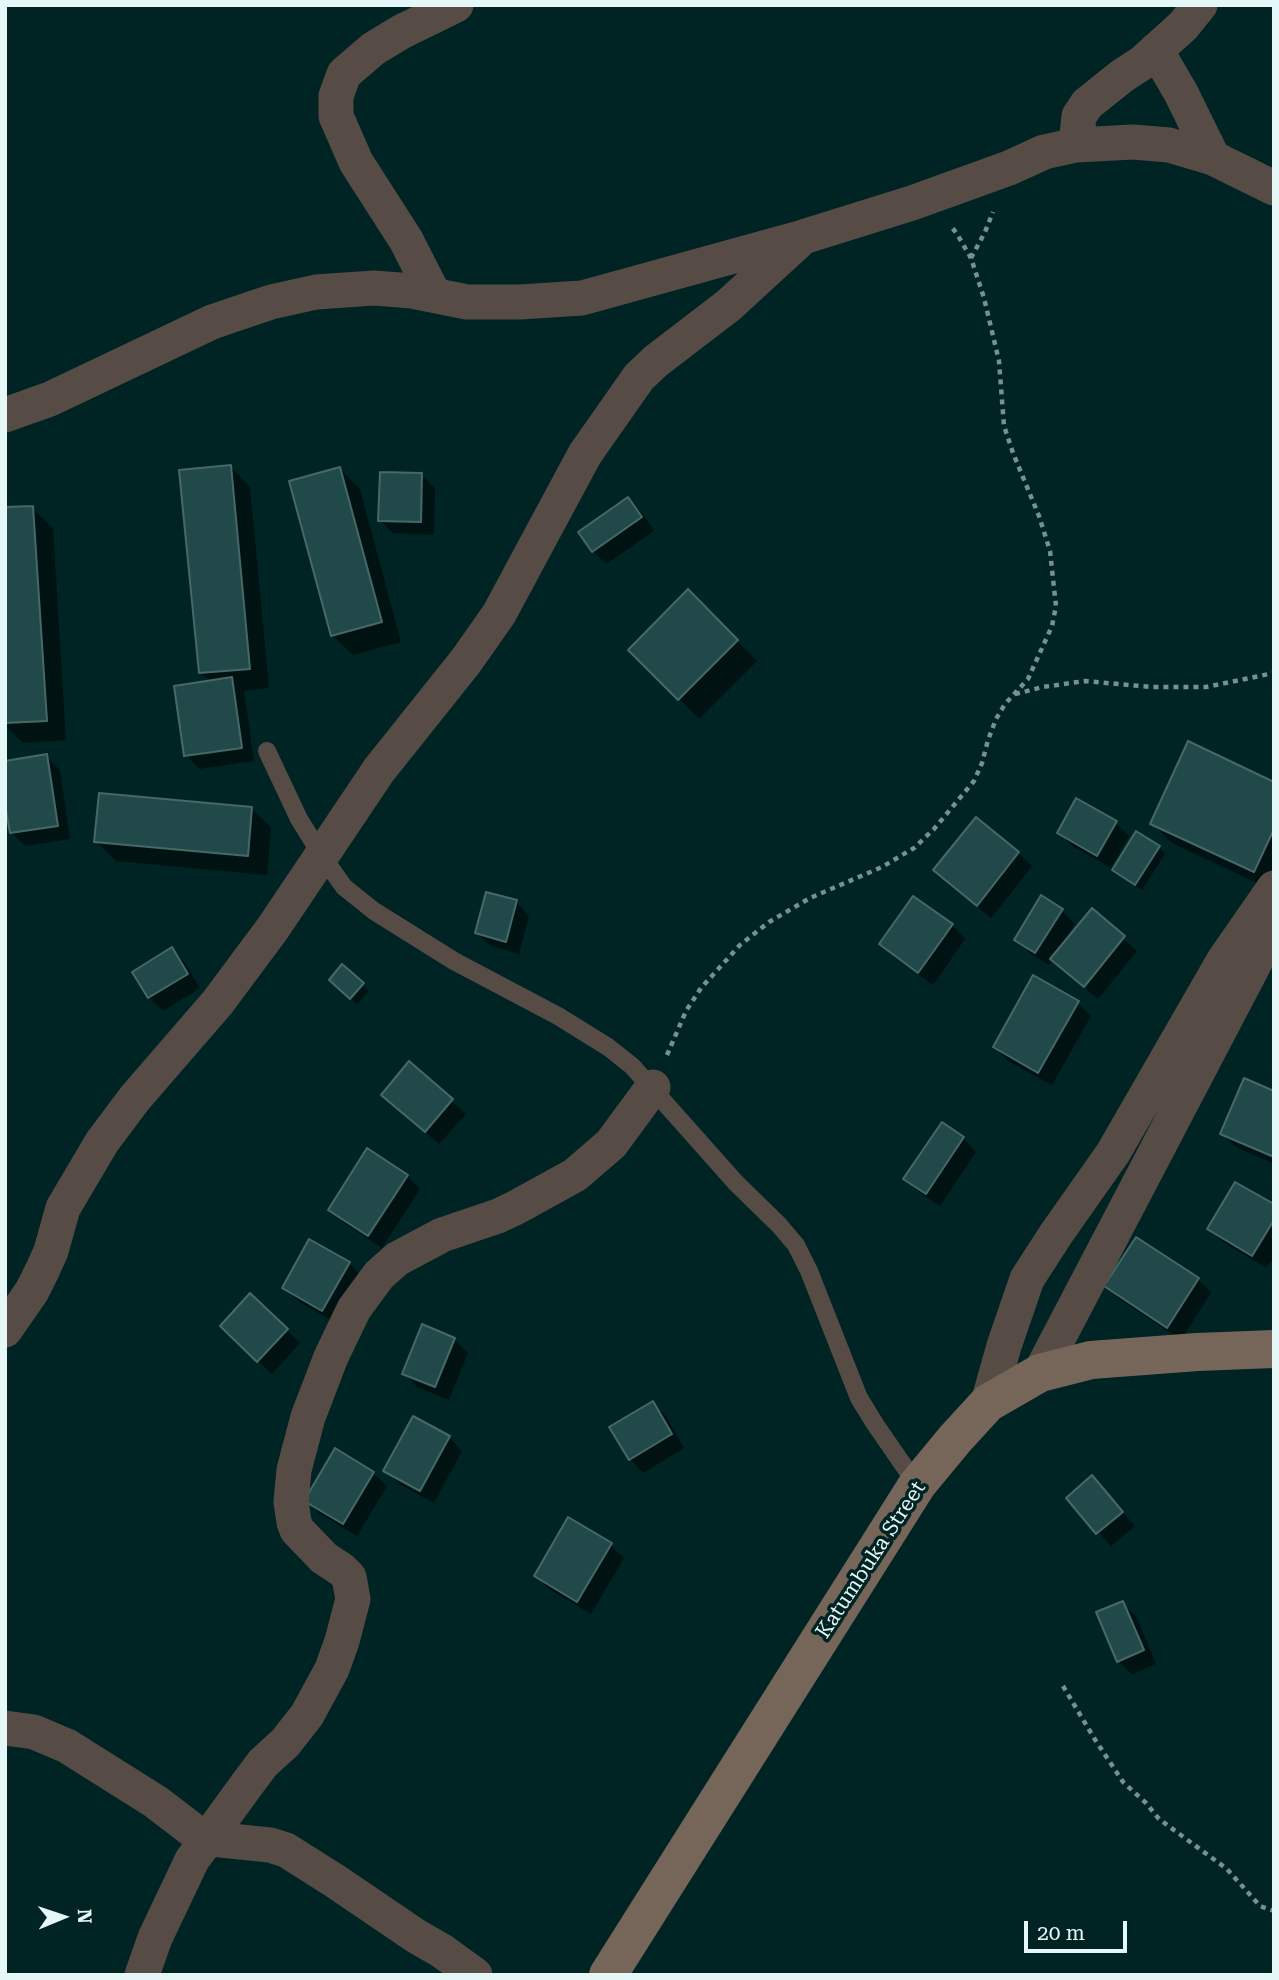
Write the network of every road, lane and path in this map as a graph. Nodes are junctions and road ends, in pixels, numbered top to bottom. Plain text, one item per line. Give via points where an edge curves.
1 (456, 5) edge
2 (1200, 5) edge
3 (1156, 50) junction
4 (1076, 145) junction
5 (1213, 158) junction
6 (1274, 188) edge
7 (912, 202) junction
8 (803, 237) junction
9 (434, 295) junction
10 (5, 415) edge
11 (1274, 673) edge
12 (1014, 694) junction
13 (267, 751) dead end
14 (321, 856) junction
15 (1274, 888) edge
16 (1274, 926) edge
17 (653, 1087) junction
18 (5, 1330) edge
19 (1274, 1349) edge
20 (1040, 1373) junction
21 (988, 1403) junction
22 (917, 1485) junction
23 (1063, 1686) dead end
24 (5, 1728) edge
25 (207, 1838) junction
26 (1274, 1911) edge
27 (142, 1975) edge
28 (475, 1975) edge
29 (608, 1975) edge

1 - 9 street via 365,54 344,74 336,96 336,116 356,162 406,240
2 - 3 street
3 - 4 street via 1087,104 1079,116
3 - 5 street
4 - 5 street via 1169,145
4 - 7 street via 1044,152
5 - 6 street
7 - 8 street
7 - 12 path via 927,204 947,221 971,258 999,361 1004,426 1050,551 1056,606 1052,626 1028,678
8 - 9 street via 582,298 467,302
8 - 14 street via 729,305 639,377 585,454 499,614 379,770
9 - 10 street via 374,288 316,292 271,302 212,322 50,399
11 - 12 path via 1206,687 1085,681
12 - 17 path via 996,719 974,781 934,829 914,848 882,867 800,904 750,937 701,988
13 - 14 lane
14 - 17 lane via 344,887 374,911 608,1047
14 - 18 street via 218,1002 103,1142 63,1208 37,1280
15 - 21 street via 1224,960 1113,1153 1027,1279
16 - 20 street
17 - 22 lane via 796,1245 859,1398
17 - 25 street via 611,1144 575,1175 515,1208 442,1235 397,1259 354,1309 308,1417 293,1470 291,1502 297,1530 349,1577 352,1608 332,1669 307,1714
19 - 20 main road, Katumbuka Street via 1091,1360
20 - 21 main road, Katumbuka Street
21 - 22 main road, Katumbuka Street
22 - 29 main road, Katumbuka Street
23 - 26 path via 1124,1782 1159,1819 1227,1869 1260,1906
24 - 25 street via 34,1732 67,1746
25 - 27 street via 182,1878
25 - 28 street via 286,1850

